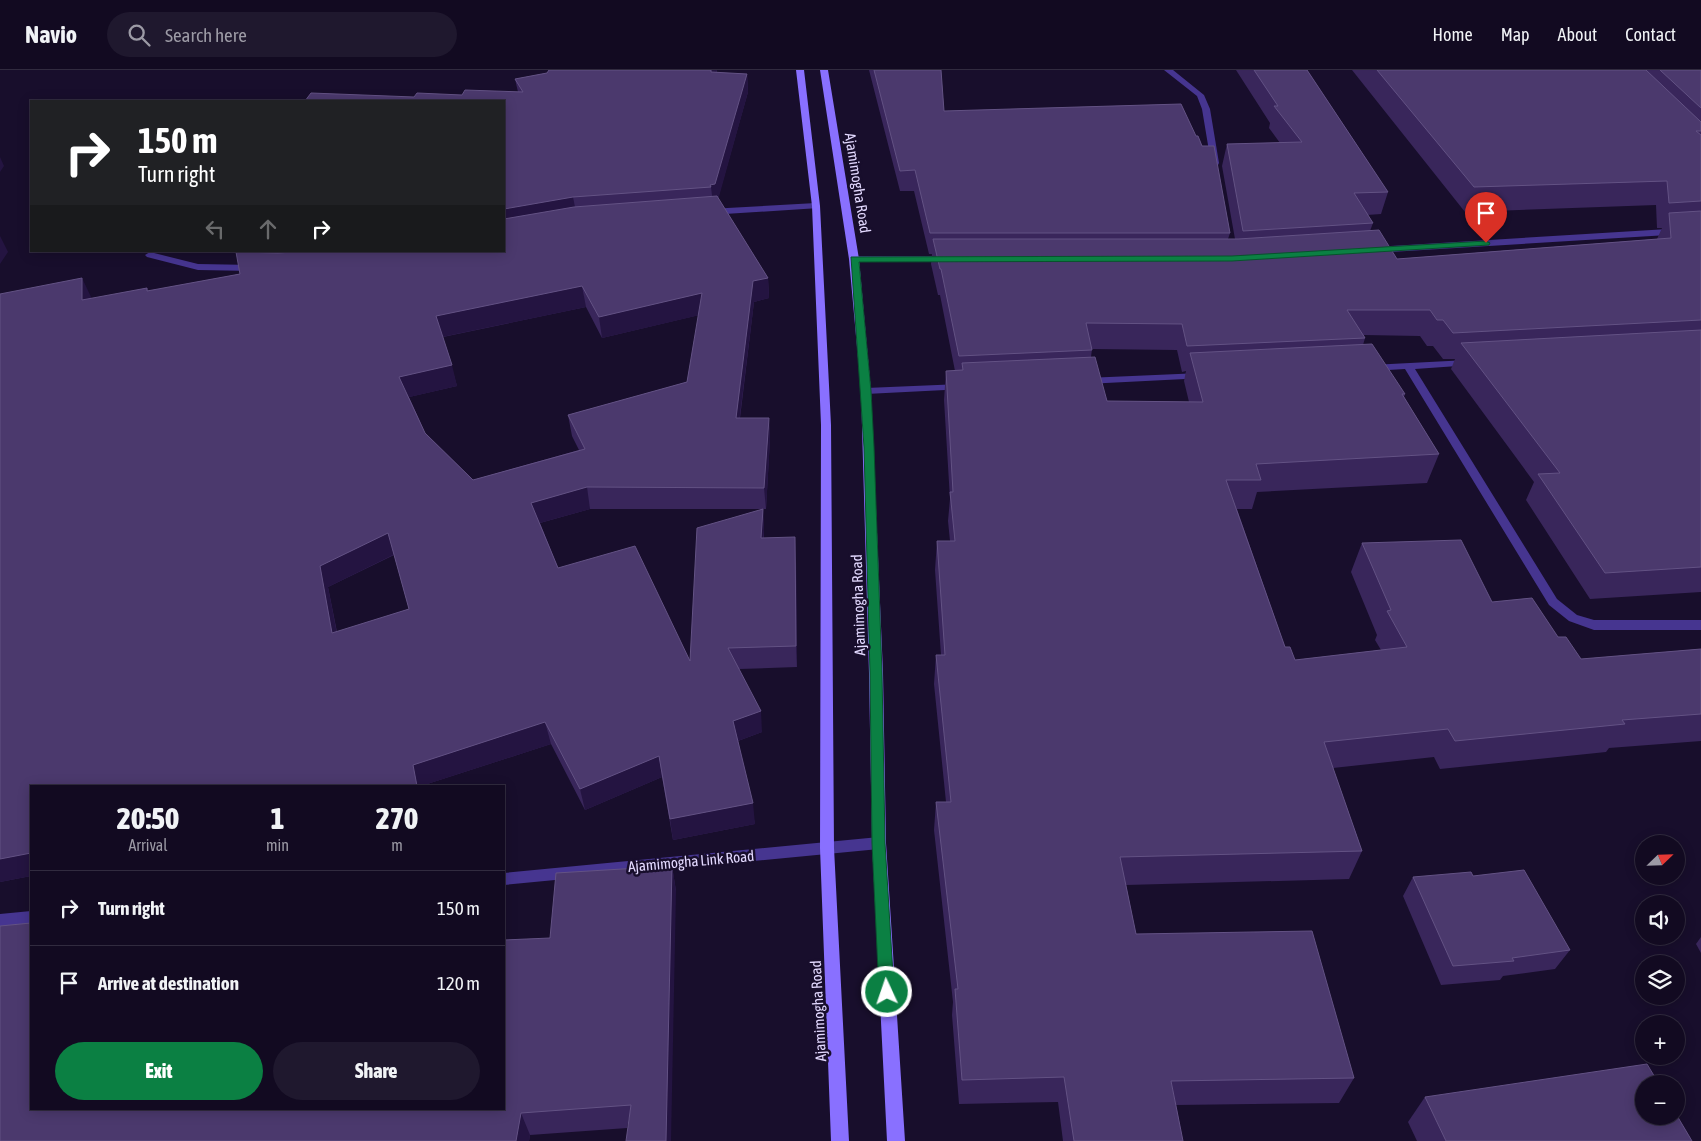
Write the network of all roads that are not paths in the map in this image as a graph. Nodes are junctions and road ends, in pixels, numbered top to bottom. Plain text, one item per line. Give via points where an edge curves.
1 (800, 70) edge
2 (824, 70) edge
3 (1168, 70) edge
4 (1217, 175) edge
5 (816, 206) junction
6 (703, 212) edge
7 (1701, 230) edge
8 (1362, 251) edge
9 (150, 255) dead end
10 (854, 259) junction
11 (954, 259) edge
12 (266, 269) edge
13 (1476, 362) edge
14 (1408, 366) junction
15 (1358, 368) edge
16 (1211, 375) edge
17 (1073, 382) edge
18 (974, 386) edge
19 (866, 391) junction
20 (1701, 624) edge
21 (879, 843) junction
22 (827, 848) junction
23 (505, 879) edge
24 (30, 918) edge
25 (0, 921) edge
26 (840, 1141) edge
27 (896, 1141) edge

1 - 5 main road, Ajamimogha Road
2 - 10 main road, Ajamimogha Road
3 - 4 street via 1200,95 1206,109
5 - 6 street
5 - 22 main road, Ajamimogha Road via 826,425
7 - 8 street
9 - 12 street via 198,267
10 - 11 street
10 - 19 main road, Ajamimogha Road
13 - 14 street
14 - 15 street
14 - 20 street via 1553,602 1573,618 1594,625
16 - 17 street
18 - 19 street
19 - 21 main road, Ajamimogha Road
21 - 22 street, Ajamimogha Link Road
21 - 27 main road, Ajamimogha Road
22 - 23 street, Ajamimogha Link Road
22 - 26 main road, Ajamimogha Road
24 - 25 street

